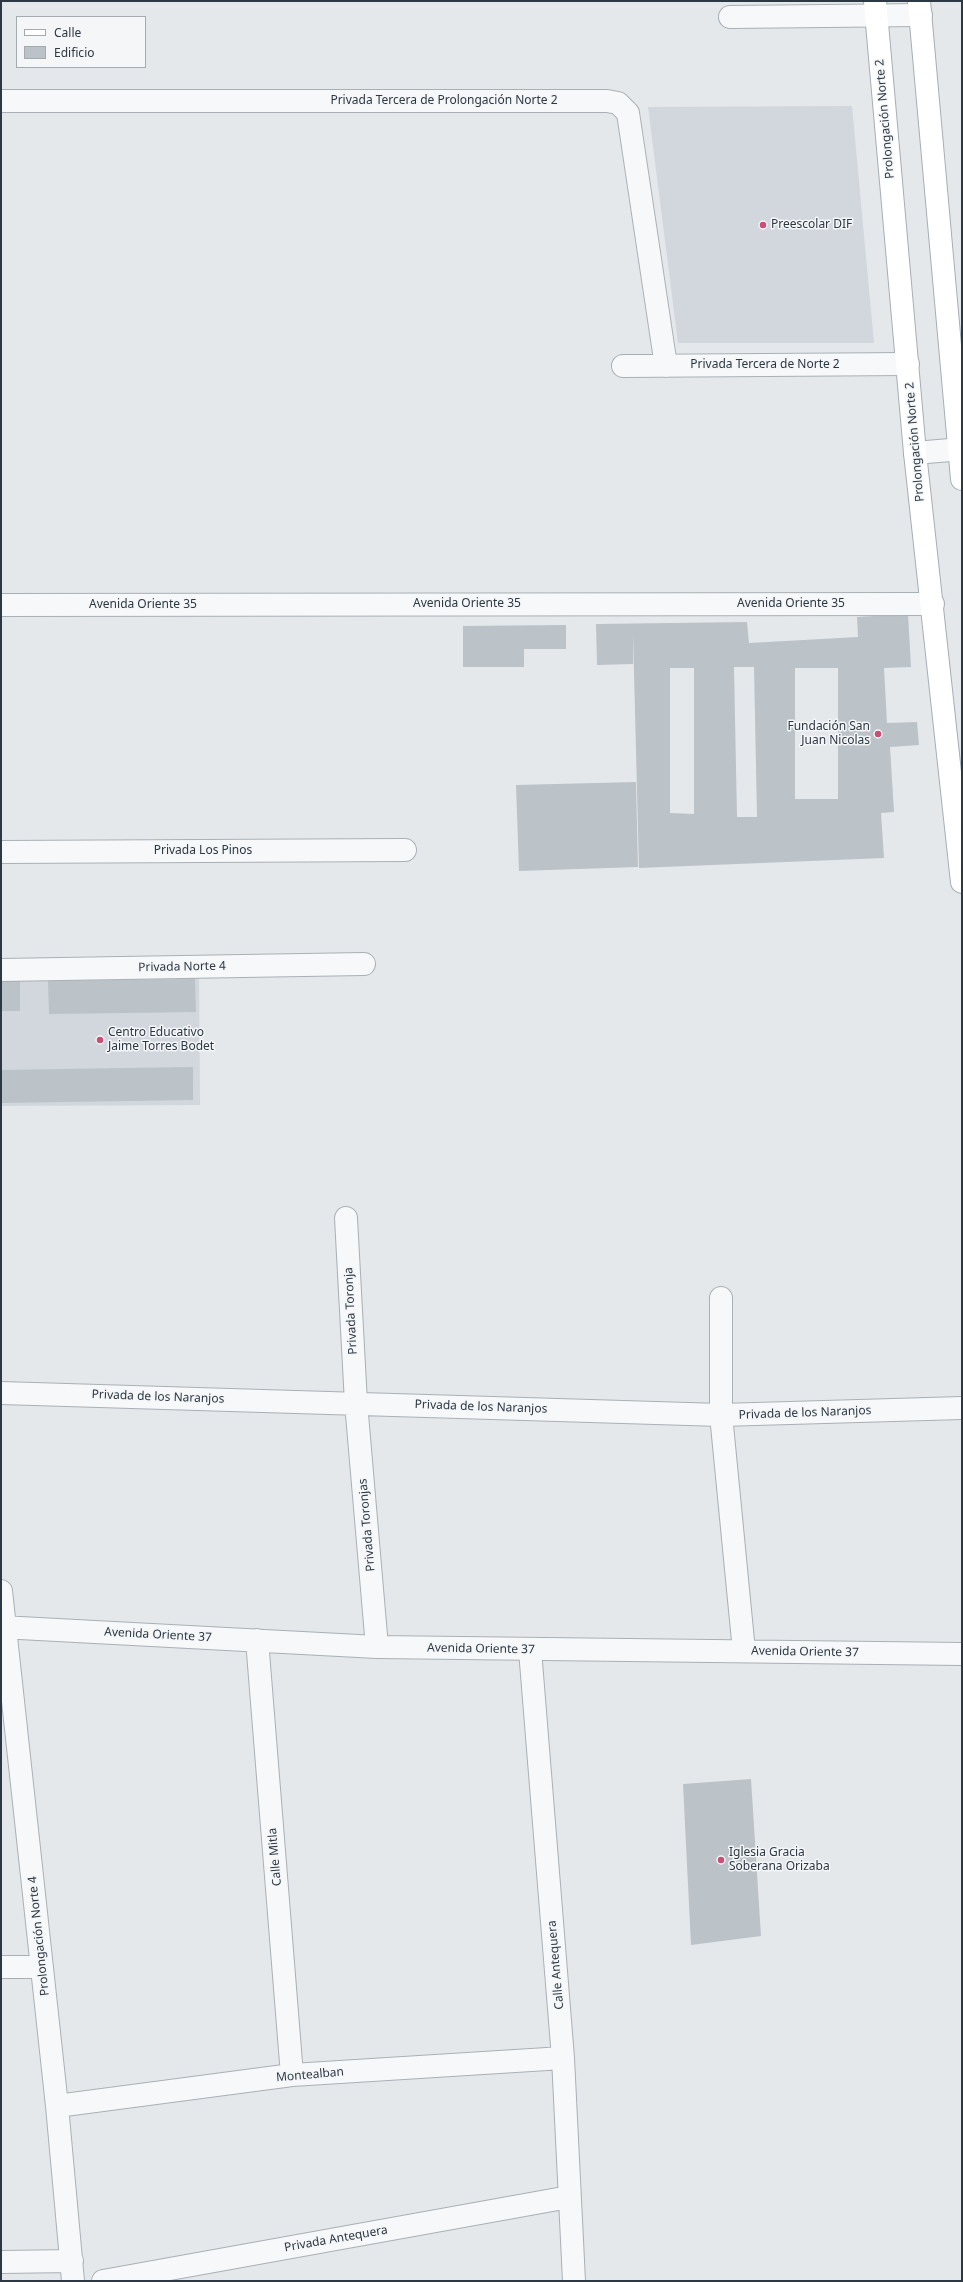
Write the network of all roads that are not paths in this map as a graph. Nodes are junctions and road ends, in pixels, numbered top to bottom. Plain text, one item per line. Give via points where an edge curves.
1 (920, 8) edge
2 (876, 9) edge
3 (730, 17) dead end
4 (1, 101) edge
5 (908, 364) junction
6 (622, 366) dead end
7 (666, 366) junction
8 (960, 449) edge
9 (915, 453) junction
10 (962, 478) edge
11 (933, 604) junction
12 (1, 605) edge
13 (405, 850) dead end
14 (1, 852) edge
15 (962, 882) edge
16 (364, 964) dead end
17 (1, 970) edge
18 (346, 1218) dead end
19 (721, 1298) dead end
20 (1, 1393) edge
21 (356, 1403) junction
22 (962, 1408) edge
23 (722, 1415) junction
24 (1, 1590) edge
25 (3, 1627) edge
26 (257, 1640) junction
27 (378, 1647) junction
28 (530, 1650) junction
29 (744, 1651) junction
30 (962, 1654) edge
31 (1, 1967) edge
32 (42, 1967) junction
33 (564, 2058) junction
34 (292, 2075) junction
35 (57, 2106) junction
36 (569, 2196) junction
37 (1, 2262) edge
38 (73, 2271) edge
39 (103, 2281) edge
40 (574, 2281) edge

1 - 2 street
1 - 8 main road
2 - 3 street
2 - 5 main road, Prolongación Norte 2
4 - 7 street, Privada Tercera de Prolongación Norte 2 via 618,103 628,113
5 - 7 street, Privada Tercera de Norte 2
5 - 9 main road, Prolongación Norte 2
6 - 7 street, Privada Tercera de Norte 2
8 - 9 street
8 - 10 main road
9 - 11 main road, Prolongación Norte 2
11 - 12 street, Avenida Oriente 35
11 - 15 main road, Prolongación Norte 2
13 - 14 street, Privada Los Pinos
16 - 17 street, Privada Norte 4
18 - 21 street, Privada Toronja
19 - 23 street
20 - 21 street, Privada de los Naranjos
21 - 23 street, Privada de los Naranjos
21 - 27 street, Privada Toronjas
22 - 23 street, Privada de los Naranjos
23 - 29 street
24 - 25 street, Prolongación Norte 4
25 - 26 street, Avenida Oriente 37
25 - 32 street, Prolongación Norte 4
26 - 27 street, Avenida Oriente 37
26 - 34 street, Calle Mitla
27 - 28 street, Avenida Oriente 37
28 - 29 street, Avenida Oriente 37
28 - 33 street, Calle Antequera
29 - 30 street, Avenida Oriente 37
31 - 32 street
32 - 35 street, Prolongación Norte 4
33 - 34 street, Montealban
33 - 36 street, Calle Antequera
34 - 35 street, Montealban
35 - 38 street, Prolongación Norte 4
36 - 39 street, Privada Antequera
36 - 40 street, Calle Antequera
37 - 38 street

